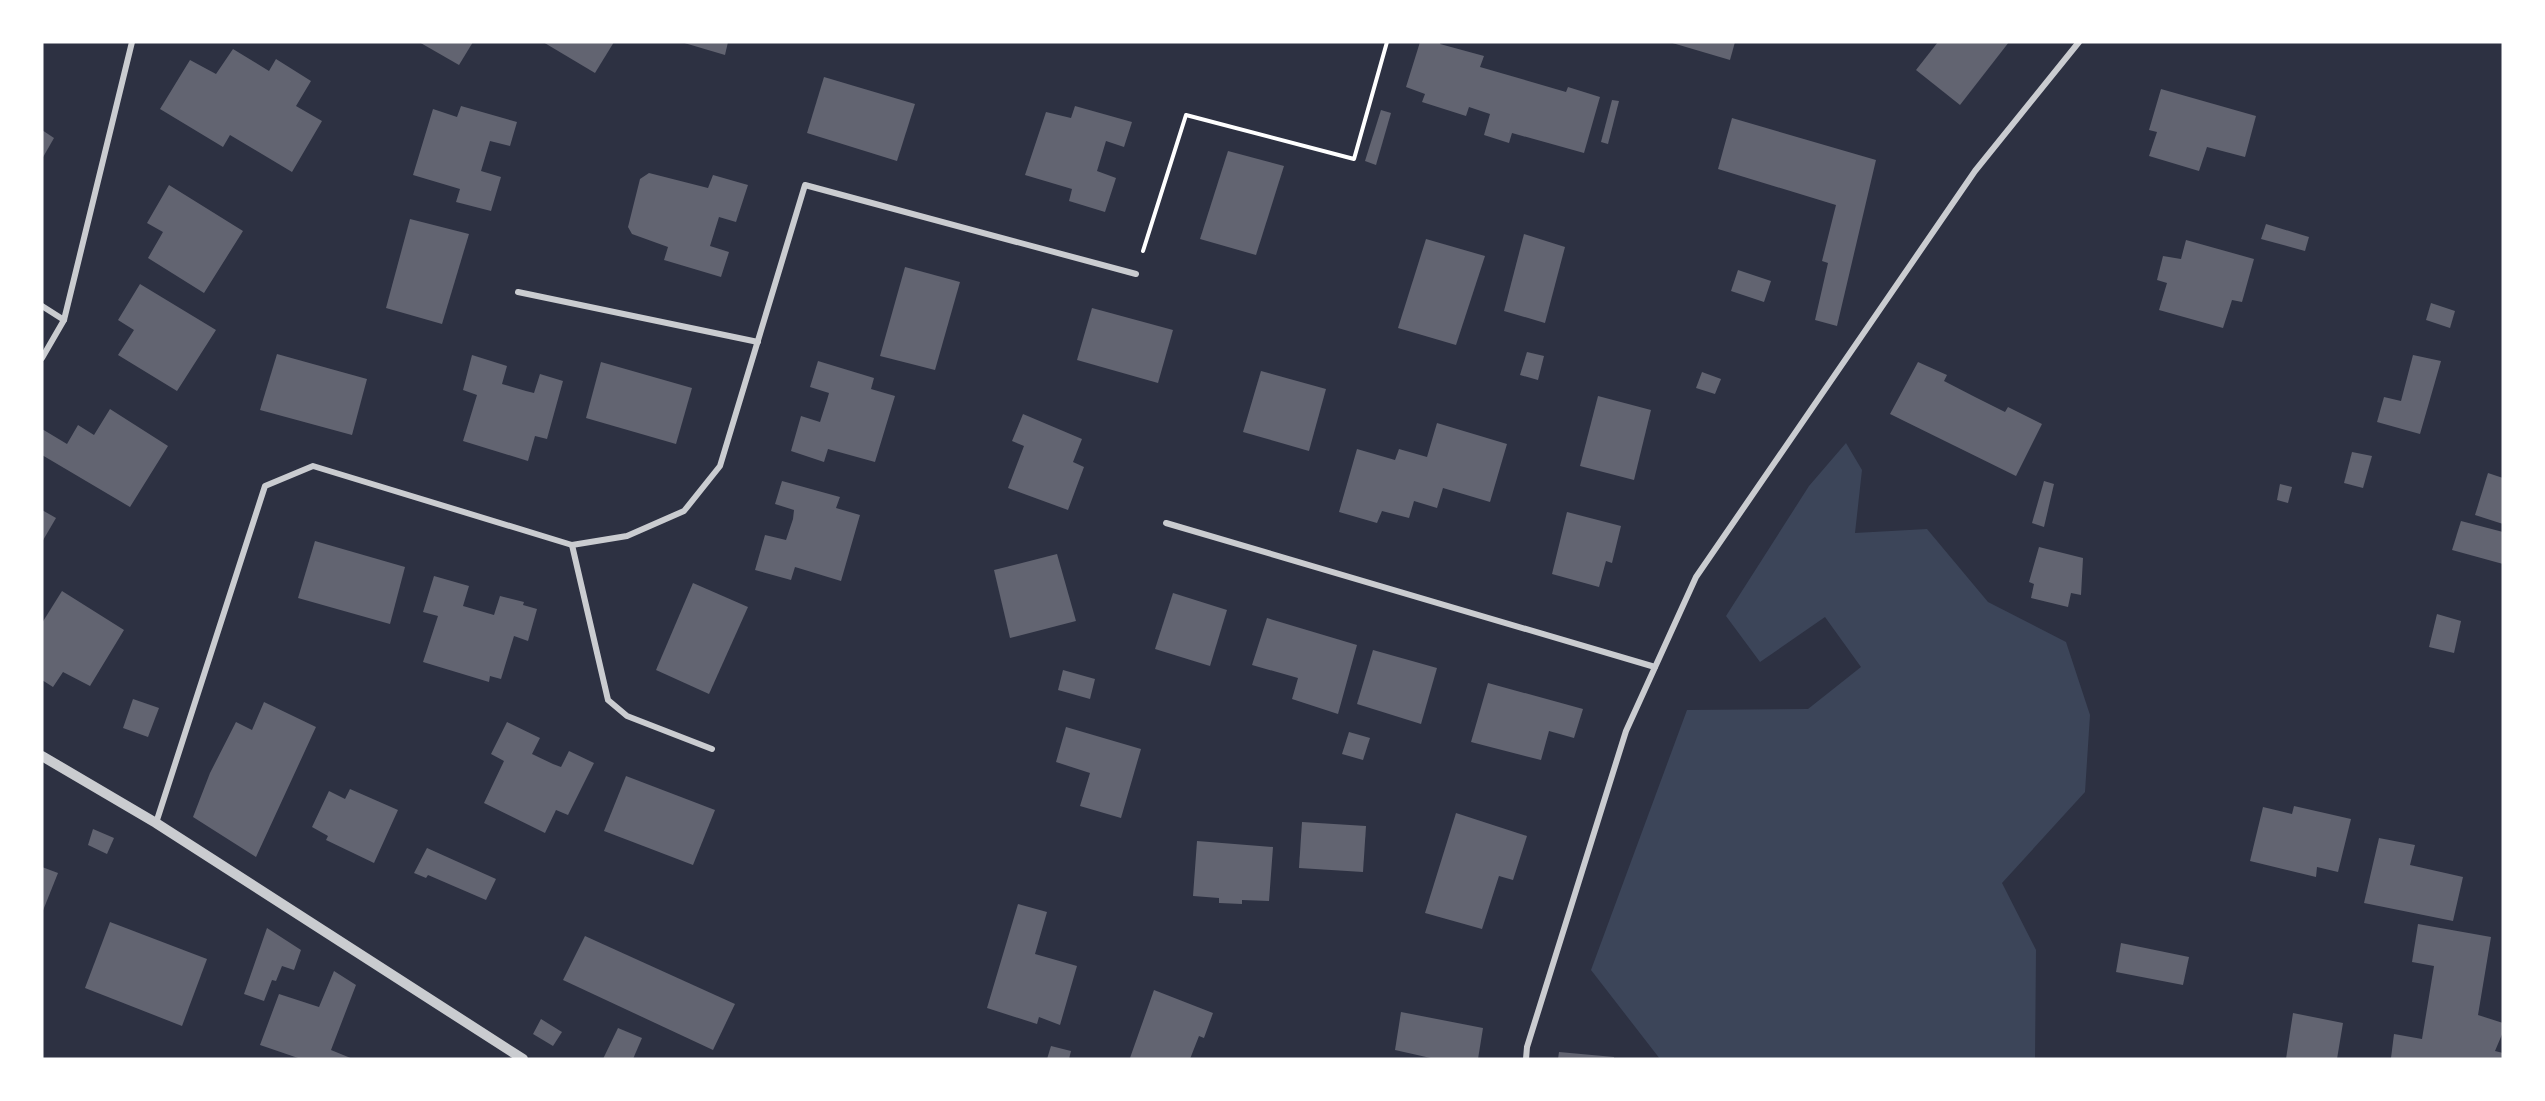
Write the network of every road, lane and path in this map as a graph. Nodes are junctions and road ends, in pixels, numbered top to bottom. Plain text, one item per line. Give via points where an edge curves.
1 (132, 42) edge
2 (1387, 42) edge
3 (2079, 42) edge
4 (1136, 274) joint
5 (518, 292) dead end
6 (42, 306) edge
7 (64, 320) junction
8 (758, 342) junction
9 (42, 358) edge
10 (1166, 523) dead end
11 (572, 545) junction
12 (1655, 667) junction
13 (712, 748) dead end
14 (42, 756) edge
15 (156, 823) junction
16 (523, 1059) edge
17 (1526, 1059) edge

1 - 7 street
2 - 4 path via 1354,159 1186,115
3 - 12 street via 1975,171 1703,567
4 - 8 street via 805,185
5 - 8 street
6 - 7 street
7 - 9 street
8 - 11 street via 720,466 684,511 627,536
10 - 12 street
11 - 13 street via 608,700 627,716
11 - 15 street via 313,466 265,486
12 - 17 street via 1626,731
14 - 15 street
15 - 16 street

